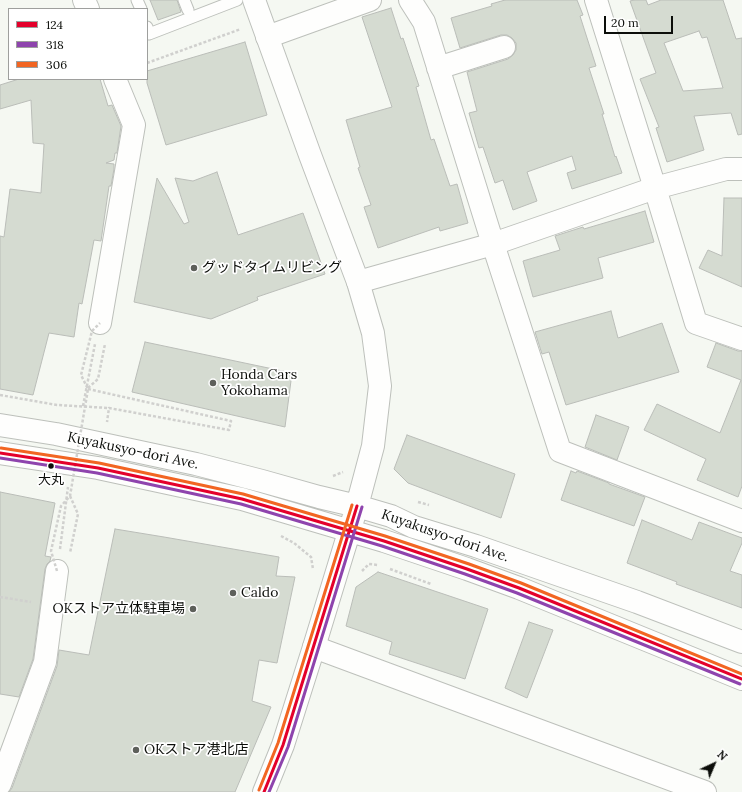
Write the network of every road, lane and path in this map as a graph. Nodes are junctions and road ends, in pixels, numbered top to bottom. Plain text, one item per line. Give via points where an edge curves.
1 (238, 0) edge
2 (254, 0) edge
3 (370, 0) edge
4 (410, 0) edge
5 (596, 0) edge
6 (148, 29) edge
7 (264, 29) junction
8 (504, 47) dead end
9 (148, 63) edge
10 (438, 68) junction
11 (115, 80) edge
12 (742, 168) edge
13 (655, 188) junction
14 (493, 244) junction
15 (358, 282) junction
16 (99, 330) junction
17 (742, 339) edge
18 (105, 344) dead end
19 (88, 389) junction
20 (0, 395) edge
21 (83, 406) junction
22 (109, 408) junction
23 (0, 425) edge
24 (103, 444) junction
25 (0, 453) edge
26 (346, 466) dead end
27 (332, 476) dead end
28 (75, 484) dead end
29 (70, 496) junction
30 (416, 501) dead end
31 (429, 505) dead end
32 (356, 506) junction
33 (742, 520) edge
34 (349, 531) junction
35 (280, 535) dead end
36 (61, 562) junction
37 (314, 572) dead end
38 (360, 573) dead end
39 (431, 584) dead end
40 (0, 597) edge
41 (53, 605) junction
42 (742, 642) edge
43 (314, 647) junction
44 (742, 679) edge
45 (0, 784) edge
46 (264, 792) edge
47 (705, 792) edge

1 - 6 lane via 150,34
2 - 7 street
3 - 7 street
4 - 10 street via 424,22
5 - 13 street
7 - 9 path
7 - 15 street
8 - 10 street
10 - 14 street
11 - 16 street via 134,125
12 - 13 street via 726,169
13 - 14 street
13 - 17 street via 696,323
14 - 15 street
14 - 33 street via 560,451
15 - 32 street via 373,333 380,386 373,446
16 - 19 path, bridge via 92,331 81,375
16 - 21 path
18 - 19 path via 98,379
19 - 22 path via 231,421 229,430
19 - 29 path, bridge
20 - 21 path via 57,405
21 - 22 path
22 - 24 path
23 - 24 street, Kuyakusyo-dori Ave.
24 - 32 street, Kuyakusyo-dori Ave. via 196,464
25 - 34 street, Kuyakusyo-dori Ave. via 98,468 242,499
26 - 27 path via 344,472
28 - 36 path via 69,482
29 - 36 path via 78,514
29 - 36 path, bridge via 61,506 51,551
30 - 31 path
32 - 34 street
32 - 42 street, Kuyakusyo-dori Ave. via 637,602
34 - 43 street
34 - 44 street, Kuyakusyo-dori Ave. via 467,568
35 - 37 path via 311,557
36 - 41 street
38 - 39 path via 369,564 378,565
40 - 41 path
41 - 45 street via 45,662
43 - 46 street via 283,745
43 - 47 street

